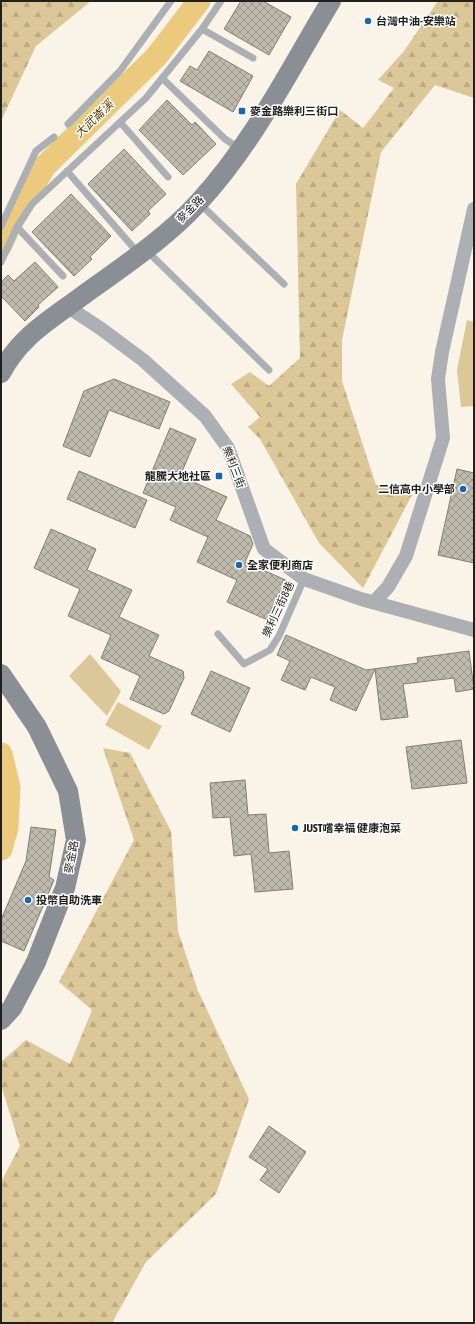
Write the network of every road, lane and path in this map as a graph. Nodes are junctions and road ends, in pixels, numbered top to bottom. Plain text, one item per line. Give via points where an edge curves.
1 (171, 1) edge
2 (221, 1) edge
3 (331, 1) edge
4 (202, 29) junction
5 (254, 58) dead end
6 (162, 78) junction
7 (120, 122) junction
8 (68, 124) dead end
9 (54, 137) dead end
10 (240, 149) junction
11 (67, 171) junction
12 (168, 177) dead end
13 (198, 202) junction
14 (474, 209) edge
15 (1, 226) edge
16 (17, 227) junction
17 (142, 252) junction
18 (1, 262) edge
19 (63, 276) dead end
20 (284, 284) dead end
21 (68, 306) junction
22 (5, 360) edge
23 (268, 370) dead end
24 (304, 579) junction
25 (374, 602) junction
26 (474, 630) edge
27 (218, 634) dead end
28 (1, 674) edge
29 (1, 1020) edge

1 - 8 lane via 120,71
2 - 4 lane
3 - 10 street, 麥金路
4 - 5 lane
4 - 6 lane
6 - 7 lane via 146,98
6 - 10 lane via 225,139
7 - 11 lane
7 - 12 lane
9 - 15 lane via 36,151
10 - 13 street, 麥金路
11 - 16 lane via 32,204
11 - 17 lane
13 - 17 street, 麥金路
13 - 20 lane
14 - 25 street via 438,379 443,438 406,556 388,587
16 - 18 lane
16 - 19 lane
17 - 21 street, 麥金路
17 - 23 lane
21 - 22 street, 麥金路 via 27,338
21 - 24 street, 樂利三街 via 143,360 205,416 228,448 264,548
24 - 25 street, 樂利三街
24 - 27 lane, 樂利三街8巷 via 279,636 270,650 244,664
25 - 26 street, 樂利三街
28 - 29 street, 麥金路 via 37,727 68,791 76,840 65,888 36,962 12,1008

